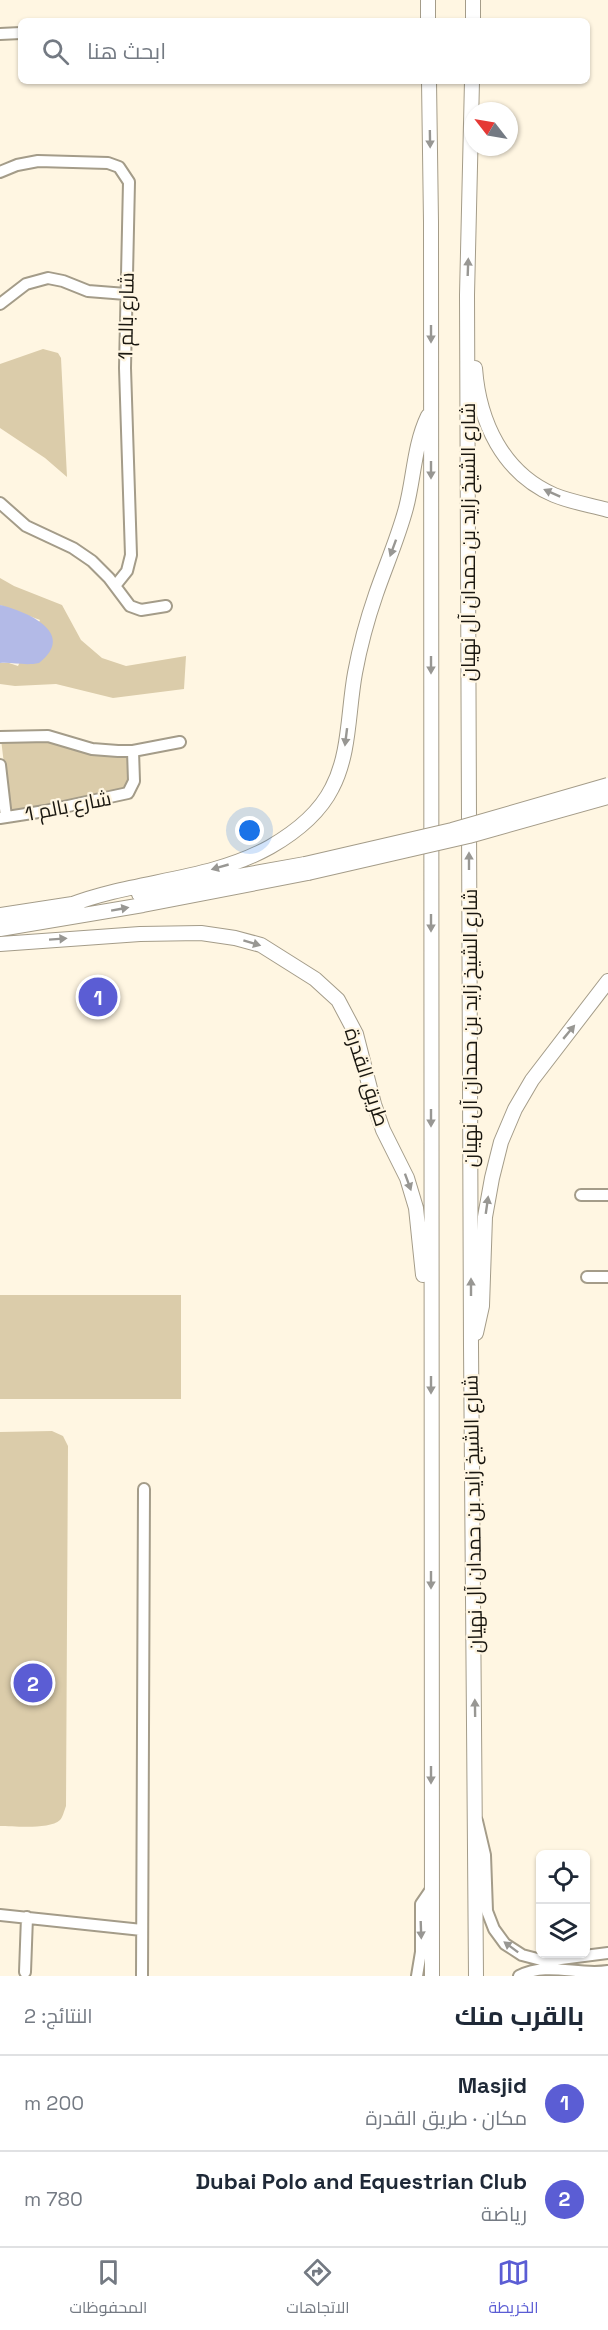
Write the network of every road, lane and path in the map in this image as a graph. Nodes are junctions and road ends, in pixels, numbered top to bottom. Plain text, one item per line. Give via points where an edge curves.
1 (428, 0) edge
2 (473, 0) edge
3 (428, 18) edge
4 (473, 18) edge
5 (18, 33) edge
6 (0, 34) edge
7 (429, 84) edge
8 (472, 84) edge
9 (0, 172) edge
10 (126, 294) junction
11 (467, 296) junction
12 (0, 304) edge
13 (431, 411) junction
14 (0, 503) edge
15 (608, 510) edge
16 (115, 586) junction
17 (166, 606) dead end
18 (0, 737) edge
19 (180, 742) dead end
20 (133, 751) junction
21 (0, 765) edge
22 (608, 785) edge
23 (608, 797) edge
24 (3, 818) edge
25 (307, 868) junction
26 (70, 905) junction
27 (0, 915) edge
28 (0, 929) edge
29 (0, 944) edge
30 (608, 981) edge
31 (581, 1195) dead end
32 (608, 1195) edge
33 (586, 1277) dead end
34 (608, 1277) edge
35 (431, 1327) junction
36 (471, 1346) junction
37 (144, 1489) dead end
38 (476, 1818) junction
39 (432, 1888) junction
40 (0, 1915) edge
41 (27, 1917) junction
42 (142, 1930) junction
43 (608, 1953) edge
44 (608, 1971) edge
45 (25, 1972) dead end
46 (142, 1976) edge
47 (417, 1976) edge
48 (432, 1976) edge
49 (477, 1976) edge
50 (519, 1976) edge

1 - 3 main road
2 - 4 main road
5 - 6 street
7 -> 13 main road, شارع الشيخ زايد بن حمدان آل نهيان
11 -> 8 main road, شارع الشيخ زايد بن حمدان آل نهيان
9 - 10 street, شارع بالم 1 via 38,161 108,163 124,171 129,188
10 - 12 street via 88,291 48,278 27,284
10 - 16 street, شارع بالم 1 via 130,560
15 -> 11 main road via 546,491 503,456 480,403
36 -> 11 main road, شارع الشيخ زايد بن حمدان آل نهيان
13 -> 26 main road via 418,442 401,527 364,633 341,768 321,807 284,838 241,860
13 -> 35 main road, شارع الشيخ زايد بن حمدان آل نهيان
14 - 16 street via 34,531 83,554
16 - 17 street via 135,609
18 - 20 street via 48,736 92,749
19 - 20 street
20 - 24 street, شارع بالم 1 via 134,781 128,793
21 - 24 street
22 - 25 main road, bridge
23 - 25 main road, bridge via 480,833
25 - 26 main road
28 -> 25 main road via 143,905
26 - 27 main road
29 -> 35 main road, طريق القدرة via 201,933 261,945 323,985 338,1000 356,1034 379,1117 410,1189 418,1218 424,1296
36 -> 30 main road via 482,1306 483,1238 501,1142 532,1080
31 - 32 street
33 - 34 street
35 -> 39 main road, شارع الشيخ زايد بن حمدان آل نهيان
38 -> 36 main road, شارع الشيخ زايد بن حمدان آل نهيان
37 - 42 street
43 -> 38 street via 537,1960 501,1939 487,1911 485,1855
38 - 49 main road, شارع الشيخ زايد بن حمدان آل نهيان
39 -> 47 street via 421,1904
39 - 48 main road, شارع الشيخ زايد بن حمدان آل نهيان
40 - 41 street
41 - 42 street
41 - 45 street
42 - 46 street
44 - 50 street via 586,1973 546,1968

